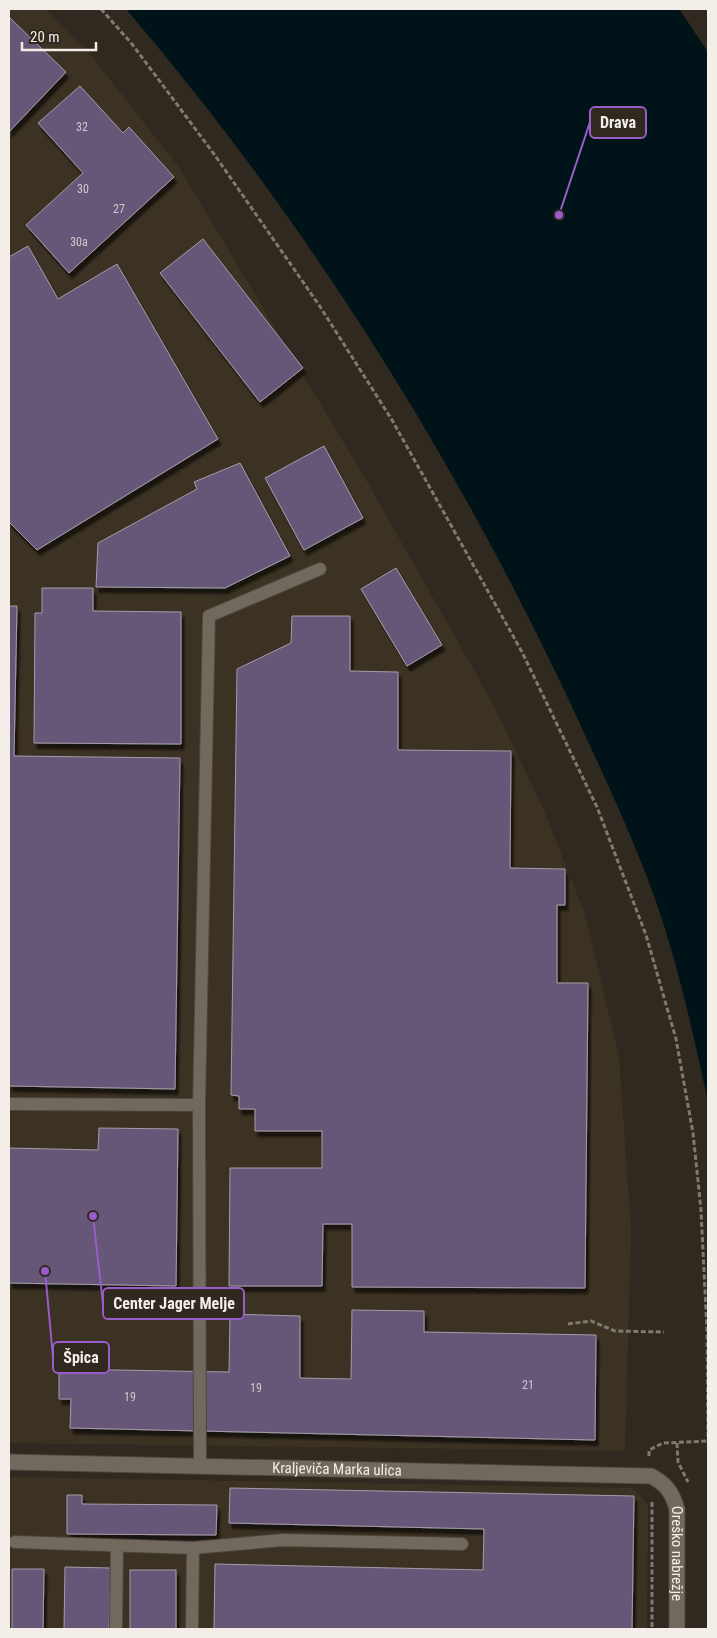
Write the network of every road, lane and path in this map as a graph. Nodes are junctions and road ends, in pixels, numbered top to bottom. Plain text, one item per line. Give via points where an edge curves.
1 (101, 9) edge
2 (320, 569) dead end
3 (9, 1104) edge
4 (199, 1105) junction
5 (568, 1324) dead end
6 (664, 1332) dead end
7 (708, 1440) edge
8 (9, 1462) edge
9 (200, 1466) junction
10 (657, 1479) junction
11 (15, 1542) dead end
12 (462, 1544) dead end
13 (117, 1546) junction
14 (193, 1548) junction
15 (116, 1629) edge
16 (192, 1629) edge
17 (652, 1629) edge
18 (676, 1629) edge

1 - 7 path via 132,44 214,154 319,305 392,420 522,652 597,807 646,934 676,1039 693,1134 706,1303
2 - 4 lane via 209,616
3 - 4 lane
4 - 9 lane
5 - 6 path via 591,1321 615,1331
7 - 10 path via 663,1444 649,1450
8 - 9 street, Kraljeviča Marka ulica
9 - 10 street, Kraljeviča Marka ulica
10 - 17 path
10 - 18 street, Oreško nabrežje via 673,1494 677,1509
11 - 13 lane
12 - 14 lane via 282,1540
13 - 14 lane
13 - 15 lane
14 - 16 lane

